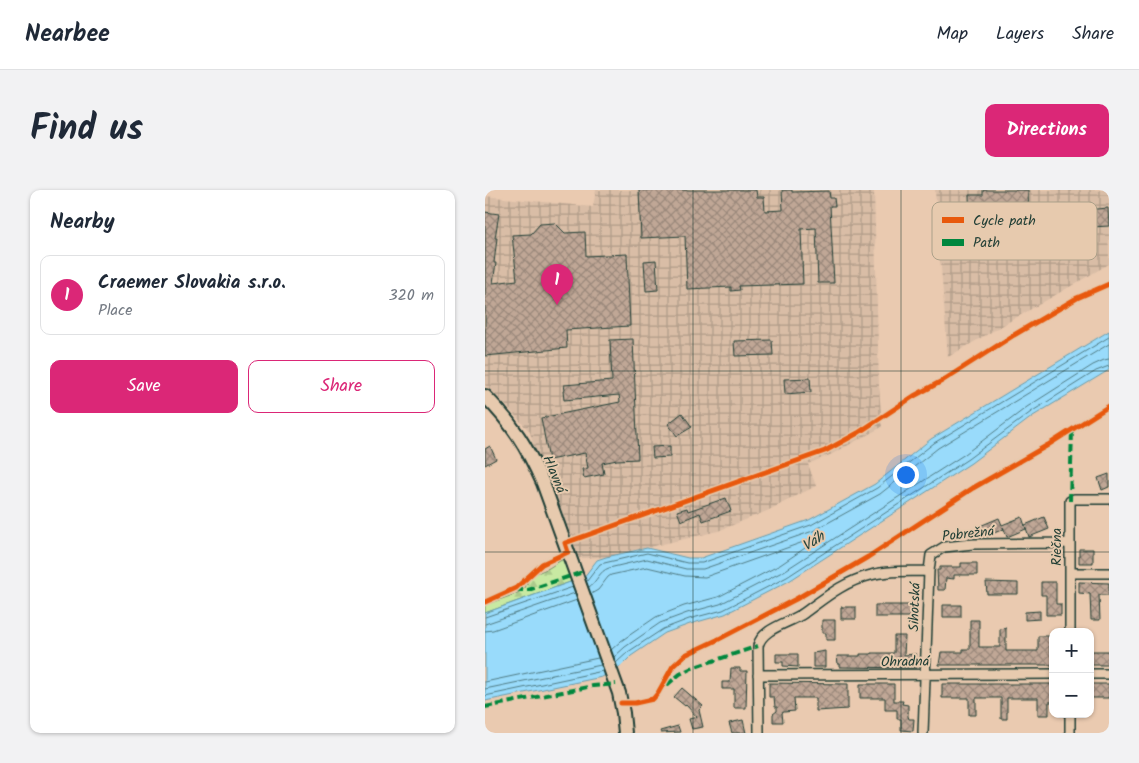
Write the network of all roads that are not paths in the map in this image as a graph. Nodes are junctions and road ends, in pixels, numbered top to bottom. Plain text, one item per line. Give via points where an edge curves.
1 (485, 396) edge
2 (1109, 499) edge
3 (1070, 543) junction
4 (929, 571) junction
5 (1070, 573) junction
6 (1109, 573) edge
7 (1070, 628) edge
8 (1049, 674) edge
9 (1094, 674) edge
10 (1109, 674) edge
11 (758, 675) junction
12 (925, 675) junction
13 (1070, 718) edge
14 (625, 733) edge
15 (759, 733) edge
16 (923, 733) edge
17 (1070, 733) edge

1 - 14 street, Hlavná via 515,430 534,463 615,680
2 - 3 street, Riečna via 1070,501
3 - 4 street, Pobrežná via 944,547 931,555
3 - 5 street, Riečna
4 - 11 street via 876,573 831,592 760,640
4 - 12 street, Sihotská
5 - 6 street
5 - 7 street, Riečna
8 - 12 street, Ohradná
9 - 10 street
11 - 12 street, Ohradná
11 - 15 street
12 - 16 street, Sihotská
13 - 17 street

